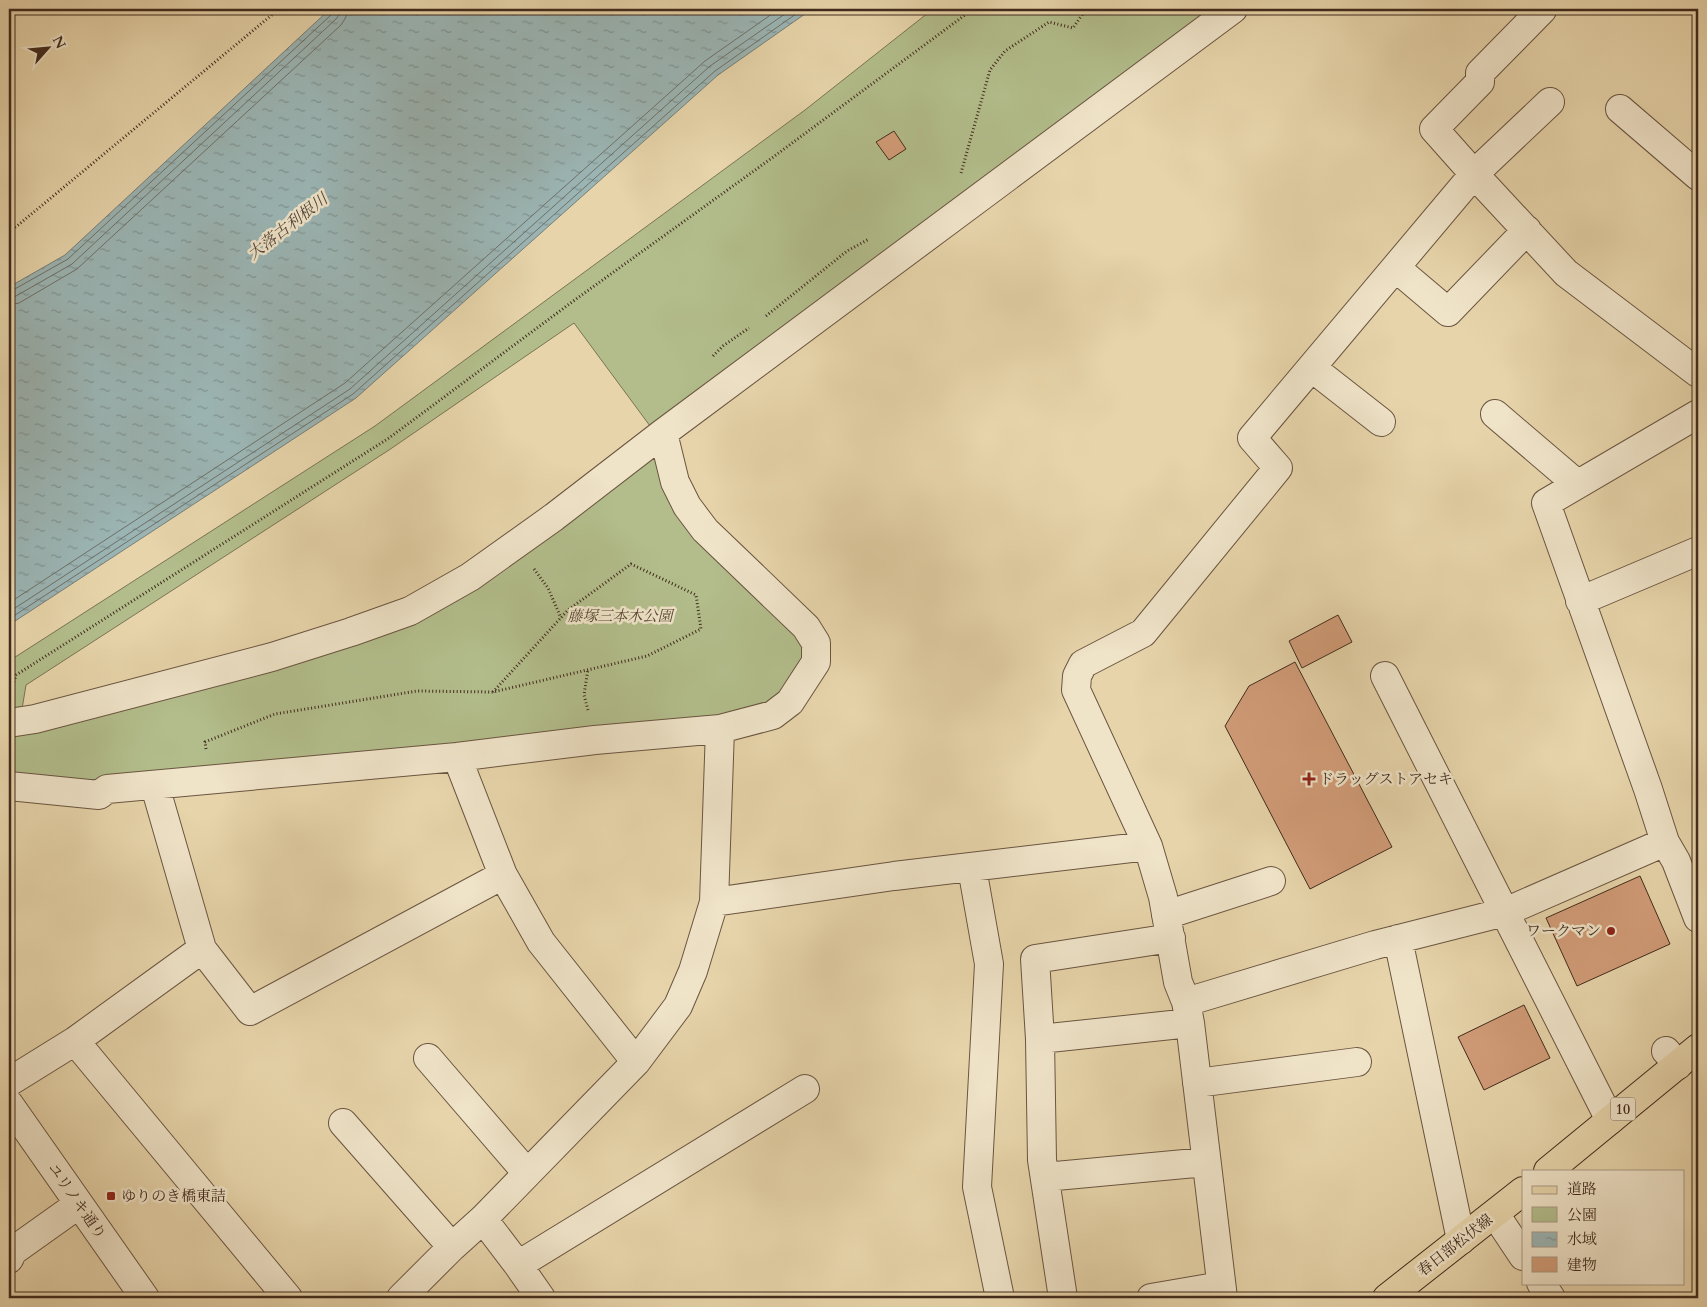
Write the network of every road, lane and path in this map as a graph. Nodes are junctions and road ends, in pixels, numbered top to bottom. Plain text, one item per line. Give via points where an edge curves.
1 (279, 9) edge
2 (973, 9) edge
3 (1086, 9) edge
4 (1233, 9) edge
5 (1541, 9) edge
6 (1550, 102) dead end
7 (1620, 109) dead end
8 (1474, 174) junction
9 (1698, 176) edge
10 (973, 203) junction
11 (1527, 230) junction
12 (9, 231) edge
13 (1396, 268) junction
14 (1312, 368) junction
15 (1698, 374) edge
16 (1495, 414) dead end
17 (1698, 414) edge
18 (1381, 422) dead end
19 (663, 433) junction
20 (1577, 484) junction
21 (516, 544) junction
22 (1698, 551) edge
23 (1580, 601) junction
24 (561, 618) junction
25 (588, 669) junction
26 (1385, 676) dead end
27 (493, 692) junction
28 (10, 696) dead end
29 (9, 723) edge
30 (720, 729) junction
31 (596, 740) junction
32 (457, 757) junction
33 (210, 780) junction
34 (9, 786) edge
35 (155, 786) junction
36 (1664, 842) junction
37 (1148, 846) junction
38 (972, 868) junction
39 (503, 875) junction
40 (1271, 881) dead end
41 (714, 902) junction
42 (1506, 912) junction
43 (1698, 918) edge
44 (1168, 926) junction
45 (1398, 939) junction
46 (202, 949) junction
47 (1188, 1012) junction
48 (1040, 1038) junction
49 (75, 1041) junction
50 (1681, 1055) edge
51 (428, 1058) dead end
52 (636, 1062) junction
53 (1357, 1062) dead end
54 (9, 1082) edge
55 (1197, 1083) junction
56 (805, 1089) dead end
57 (9, 1104) edge
58 (1610, 1120) junction
59 (343, 1123) dead end
60 (1206, 1162) junction
61 (1549, 1170) edge
62 (527, 1173) junction
63 (1044, 1177) junction
64 (1522, 1192) edge
65 (79, 1204) junction
66 (1495, 1214) junction
67 (483, 1219) junction
68 (1461, 1240) junction
69 (452, 1247) junction
70 (1522, 1254) edge
71 (9, 1259) edge
72 (518, 1265) junction
73 (1542, 1284) edge
74 (1222, 1292) edge
75 (145, 1298) edge
76 (288, 1298) edge
77 (402, 1298) edge
78 (541, 1298) edge
79 (1000, 1298) edge
80 (1063, 1298) edge
81 (1151, 1298) edge
82 (1387, 1298) edge
83 (1551, 1298) edge

1 - 12 path
2 - 28 path via 389,438 16,675
3 - 10 path via 1073,28 1049,22 1005,51 990,70 960,178
4 - 10 street
5 - 8 street via 1480,72 1480,82 1434,129
6 - 8 street
7 - 9 street
8 - 11 street
8 - 13 street
10 - 19 street
11 - 13 street via 1448,312
11 - 15 street via 1566,273
13 - 14 street
14 - 18 street
14 - 37 street via 1252,438 1278,468 1143,633 1083,664 1077,676 1076,690
16 - 20 street
17 - 20 street
19 - 21 street
19 - 30 street via 675,482 687,506 705,530 806,627 816,643 816,662 790,702 773,715
20 - 23 street via 1546,503
21 - 24 path via 548,588
21 - 29 street via 470,577 410,611 351,632 272,658 36,719
22 - 23 street
23 - 36 street via 1648,788
24 - 25 path via 631,564 696,594 701,629 647,656
24 - 27 path
25 - 27 path
25 - 31 path via 584,695
26 - 42 street
27 - 33 path via 417,691 275,714 205,742
30 - 31 street
30 - 41 street
31 - 32 street
32 - 33 street
32 - 39 street
33 - 35 street
34 - 35 street via 99,795 107,789
35 - 46 street
36 - 42 street
36 - 43 street via 1676,861
37 - 38 street
37 - 44 street
38 - 41 street
38 - 79 street via 989,964 976,1187
39 - 46 street via 250,1010
39 - 52 street via 541,942
40 - 44 street
41 - 52 street via 693,971 678,1006
42 - 45 street
42 - 58 street
44 - 47 street via 1178,982
44 - 48 street via 1035,959
45 - 47 street
45 - 68 street
46 - 49 street
47 - 48 street
47 - 55 street
48 - 63 street
49 - 54 street
49 - 76 street
50 - 58 main road, 10
51 - 62 street
52 - 62 street
53 - 55 street
55 - 60 street
56 - 72 street
57 - 65 street, ユリノキ通り
58 - 61 main road, 10
59 - 69 street
60 - 63 street
60 - 74 street
62 - 67 street
63 - 80 street
64 - 66 main road, 春日部松伏線
65 - 71 street via 13,1251
65 - 75 street, ユリノキ通り
66 - 68 main road, 春日部松伏線
66 - 70 street
67 - 69 street
67 - 72 street
68 - 82 main road, 春日部松伏線
69 - 77 street
72 - 78 street
73 - 83 street
74 - 81 street

